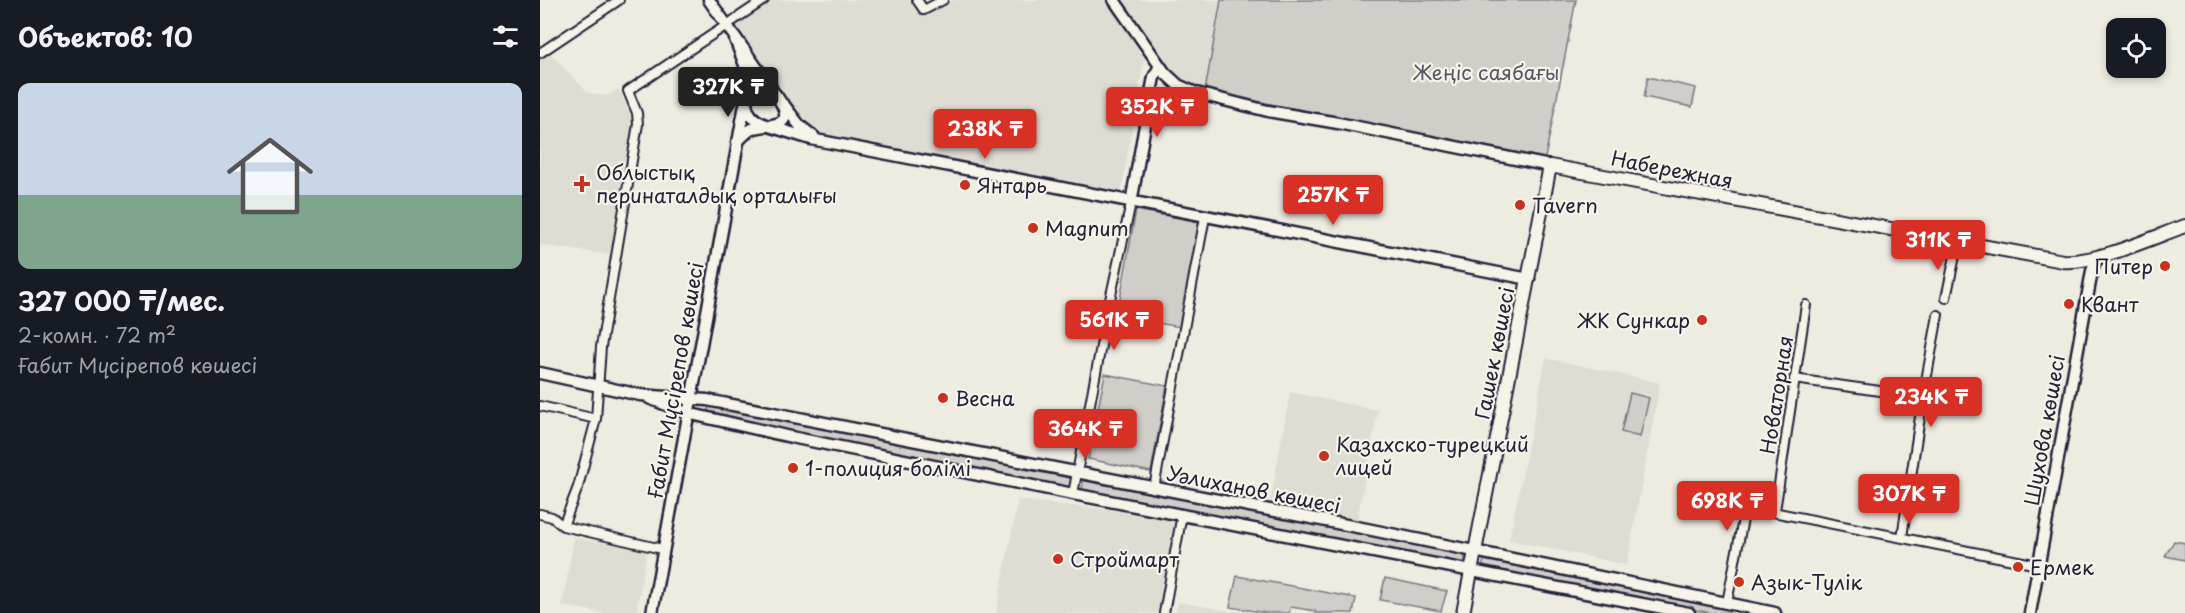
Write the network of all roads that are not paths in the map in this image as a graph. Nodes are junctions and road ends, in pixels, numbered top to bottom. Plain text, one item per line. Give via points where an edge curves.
1 (619, 0) edge
2 (709, 0) edge
3 (764, 0) edge
4 (917, 0) edge
5 (943, 0) edge
6 (1114, 0) edge
7 (726, 25) junction
8 (735, 39) junction
9 (541, 50) edge
10 (1160, 66) junction
11 (1178, 85) junction
12 (1151, 92) junction
13 (777, 97) junction
14 (746, 99) junction
15 (769, 126) junction
16 (737, 142) junction
17 (833, 145) junction
18 (1550, 166) junction
19 (1131, 203) junction
20 (1205, 217) junction
21 (2185, 226) edge
22 (1958, 242) junction
23 (2100, 255) junction
24 (2063, 261) junction
25 (2091, 277) junction
26 (1529, 279) junction
27 (1946, 298) dead end
28 (1806, 305) dead end
29 (1938, 315) dead end
30 (540, 373) edge
31 (1794, 379) junction
32 (599, 386) junction
33 (640, 395) junction
34 (1923, 397) junction
35 (690, 398) junction
36 (540, 406) edge
37 (687, 413) junction
38 (596, 419) junction
39 (1078, 472) junction
40 (1154, 488) junction
41 (1073, 494) junction
42 (1243, 505) junction
43 (1775, 511) junction
44 (540, 514) edge
45 (1182, 514) junction
46 (563, 526) junction
47 (1238, 526) junction
48 (1902, 537) junction
49 (662, 549) junction
50 (1476, 550) junction
51 (2038, 565) junction
52 (1472, 572) junction
53 (1733, 607) edge
54 (652, 613) edge
55 (1164, 613) edge
56 (1463, 613) edge
57 (1689, 613) edge
58 (1775, 613) edge
59 (2030, 613) edge

1 - 9 street
2 - 7 street
3 - 7 street
4 - 5 street via 924,10
6 - 10 street, Набережная
7 - 8 street
7 - 32 street via 628,91 638,124 601,347
8 - 13 street
8 - 14 street, Ғабит Мүсірепов көшесі via 748,73
10 - 11 street, Набережная
10 - 12 street
11 - 12 street via 1164,83
11 - 18 street, Набережная via 1268,111
12 - 19 street
13 - 14 street via 760,84 751,88
13 - 15 street via 784,117 780,124
13 - 17 street via 800,126
14 - 15 street via 752,118
14 - 16 street, Ғабит Мүсірепов көшесі
15 - 16 street via 750,130
15 - 17 street
16 - 35 street, Ғабит Мүсірепов көшесі
17 - 19 street
18 - 22 main road, Набережная
18 - 26 main road, Гашек көшесі
19 - 20 street
19 - 39 street
20 - 26 street
20 - 40 street
21 - 23 main road, Набережная
22 - 24 main road, Набережная
22 - 27 street
23 - 24 main road, Набережная
23 - 25 street, Шухова көшесі
24 - 25 street via 2085,266
25 - 51 street, Шухова көшесі
26 - 50 main road, Гашек көшесі
28 - 31 street, Новаторная
29 - 34 street
30 - 32 street
31 - 34 street
31 - 43 street, Новаторная
32 - 33 street
32 - 38 street
33 - 35 street, Уәлиханов көшесі
33 - 37 street, Уәлиханов көшесі
34 - 48 street
35 - 37 street, Ғабит Мүсірепов көшесі
35 - 39 street, Уәлиханов көшесі
36 - 38 street
37 - 41 street, Уәлиханов көшесі
37 - 49 street, Ғабит Мүсірепов көшесі
38 - 46 street
39 - 40 street, Уәлиханов көшесі
39 - 41 street
40 - 42 street, Уәлиханов көшесі
41 - 45 street, Уәлиханов көшесі
42 - 47 street
42 - 50 street, Уәлиханов көшесі
43 - 48 street
43 - 53 street via 1754,510 1743,519
44 - 46 street
45 - 47 street, Уәлиханов көшесі
45 - 55 street
46 - 49 street
47 - 52 street, Уәлиханов көшесі
48 - 51 street
49 - 54 street, Ғабит Мүсірепов көшесі
50 - 52 main road, Гашек көшесі
50 - 53 street, Уәлиханов көшесі
51 - 59 street, Шухова көшесі
52 - 56 main road, Гашек көшесі
52 - 57 street, Уәлиханов көшесі
53 - 58 street, Уәлиханов көшесі

